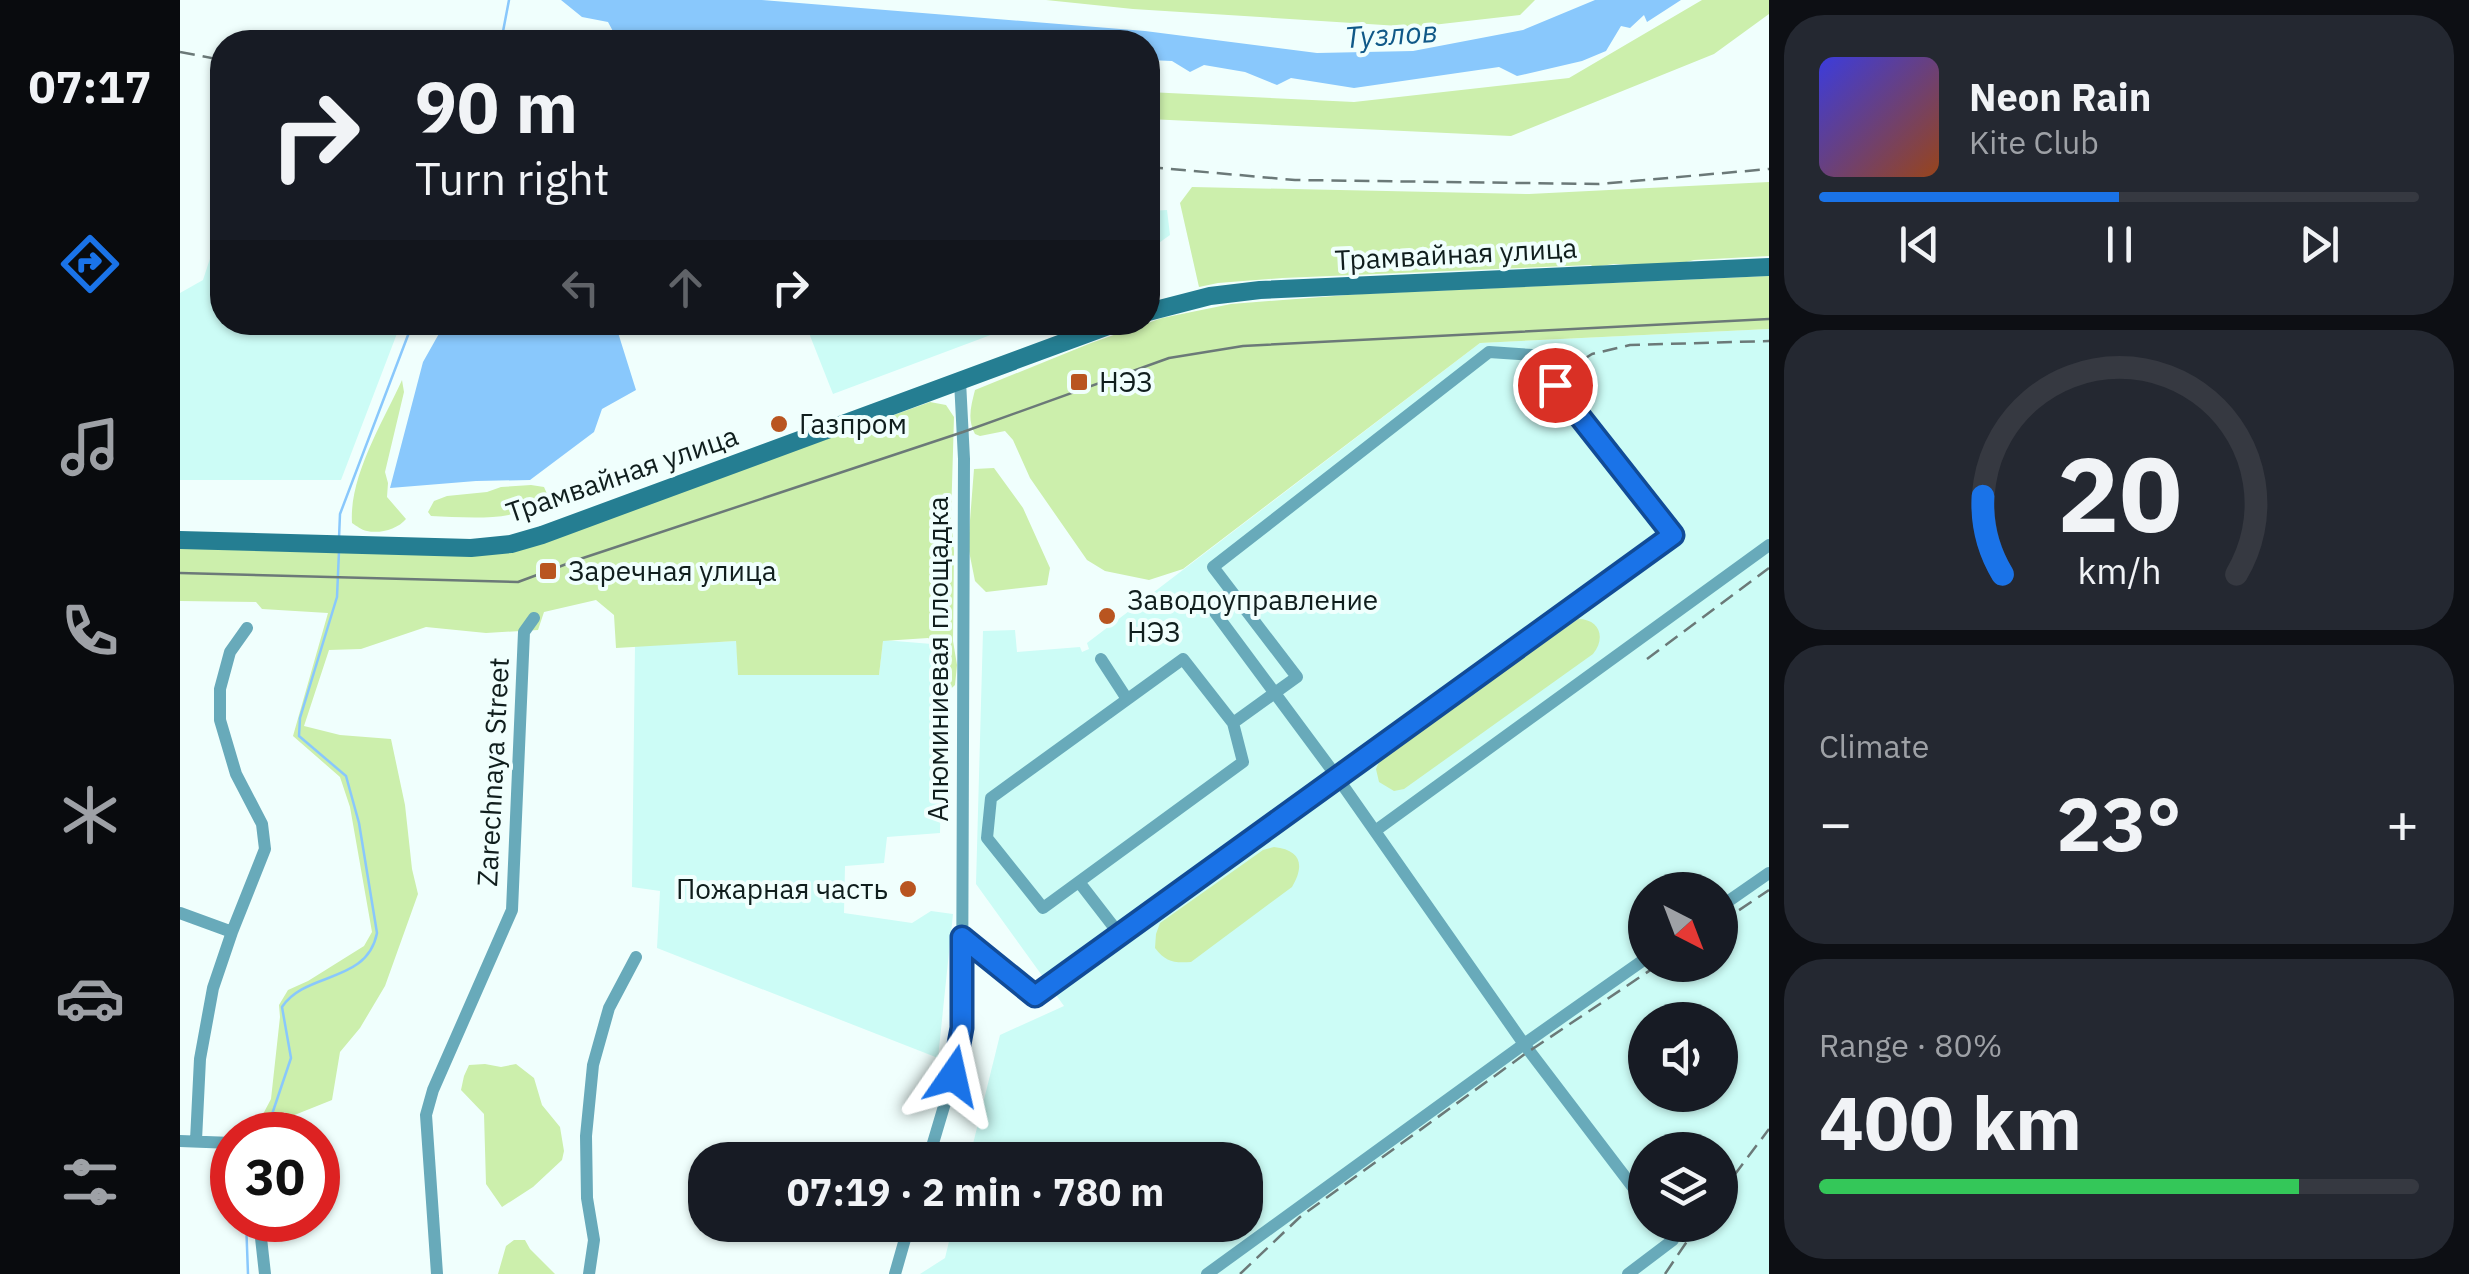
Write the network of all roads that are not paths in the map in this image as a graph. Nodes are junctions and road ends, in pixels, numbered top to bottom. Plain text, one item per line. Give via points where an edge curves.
1 (1769, 267) edge
2 (1160, 309) edge
3 (1084, 335) edge
4 (960, 381) junction
5 (180, 540) edge
6 (1769, 545) edge
7 (1205, 599) dead end
8 (534, 618) dead end
9 (247, 628) dead end
10 (1101, 658) dead end
11 (1274, 693) junction
12 (1128, 699) junction
13 (1233, 723) junction
14 (1336, 777) junction
15 (1375, 832) junction
16 (1769, 873) edge
17 (1079, 882) junction
18 (1738, 895) edge
19 (180, 914) edge
20 (232, 932) junction
21 (1120, 934) junction
22 (962, 937) junction
23 (636, 957) dead end
24 (1628, 971) edge
25 (1524, 1044) junction
26 (196, 1140) junction
27 (180, 1141) edge
28 (210, 1142) edge
29 (933, 1142) edge
30 (1628, 1181) edge
31 (261, 1242) edge
32 (905, 1242) edge
33 (1671, 1242) edge
34 (265, 1274) edge
35 (437, 1274) edge
36 (589, 1274) edge
37 (895, 1274) edge
38 (1208, 1274) edge
39 (1628, 1274) edge

1 - 2 main road, Трамвайная улица via 1260,290
3 - 4 main road, Трамвайная улица
4 - 5 main road, Трамвайная улица via 511,544
4 - 22 street, Алюминиевая площадка
6 - 15 street
7 - 11 street
8 - 35 street, Zarechnaya Street via 524,632 512,910 426,1115
9 - 20 street via 230,652 220,720 236,774 262,824 265,848
10 - 12 street
11 - 13 street
11 - 14 street
11 - 14 street via 1297,677 1213,567 1488,352 1532,355 1673,535
12 - 13 street via 1183,660
12 - 17 street via 991,798 987,838 1042,908
13 - 17 street via 1243,762
14 - 15 street
14 - 21 street
15 - 25 street
16 - 18 street
17 - 21 street
19 - 20 street
20 - 26 street via 203,1042
21 - 22 street via 1035,996
22 - 29 street, Алюминиевая площадка via 962,1028
23 - 36 street via 609,1008 593,1065 586,1136 594,1240
24 - 25 street
25 - 30 street
25 - 38 street
26 - 27 street
26 - 28 street
31 - 34 street
32 - 37 street
33 - 39 street

